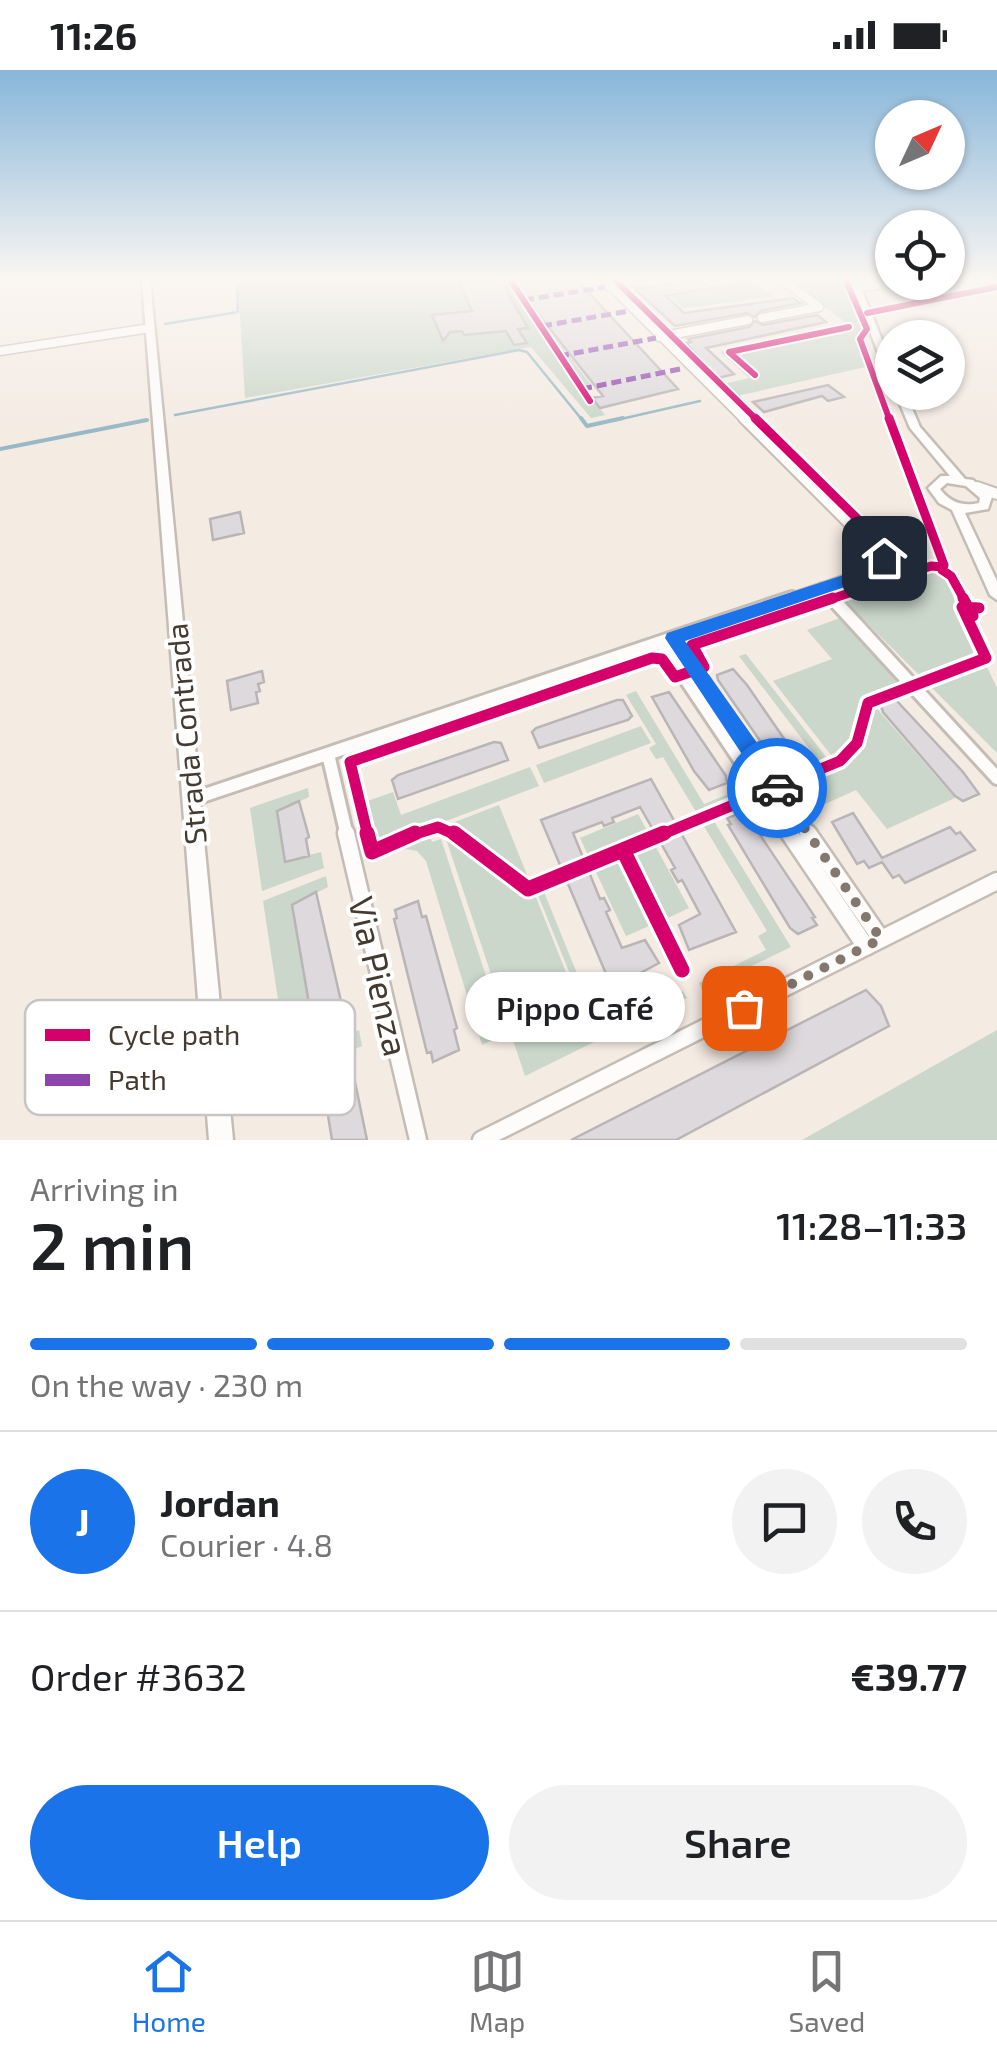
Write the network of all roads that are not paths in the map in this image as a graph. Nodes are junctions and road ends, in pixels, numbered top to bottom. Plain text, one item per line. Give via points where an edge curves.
1 (131, 331) edge
2 (150, 331) edge
3 (652, 331) edge
4 (694, 331) edge
5 (659, 338) junction
6 (0, 351) edge
7 (908, 410) edge
8 (937, 458) junction
9 (944, 479) junction
10 (960, 480) junction
11 (994, 498) edge
12 (956, 508) junction
13 (973, 510) junction
14 (973, 538) junction
15 (822, 588) junction
16 (997, 595) edge
17 (667, 640) junction
18 (328, 754) junction
19 (997, 778) edge
20 (190, 800) junction
21 (997, 882) edge
22 (874, 943) junction
23 (208, 1000) edge
24 (219, 1115) edge
25 (221, 1140) edge
26 (418, 1140) edge
27 (481, 1140) edge

1 - 6 street
2 - 20 street, Strada Contrada
3 - 5 street
4 - 5 street
5 - 15 street via 884,558 871,572
7 - 8 street
8 - 9 street
8 - 10 street
9 - 10 street
9 - 12 street via 935,484 936,493
10 - 11 street
11 - 13 street
12 - 13 street
12 - 14 street
13 - 14 street
14 - 16 street
15 - 17 street
15 - 19 street
17 - 18 street
17 - 22 street
18 - 20 street
18 - 26 street, Via Pienza
20 - 23 street, Strada Contrada
21 - 22 street
22 - 27 street
24 - 25 street, Strada Contrada

